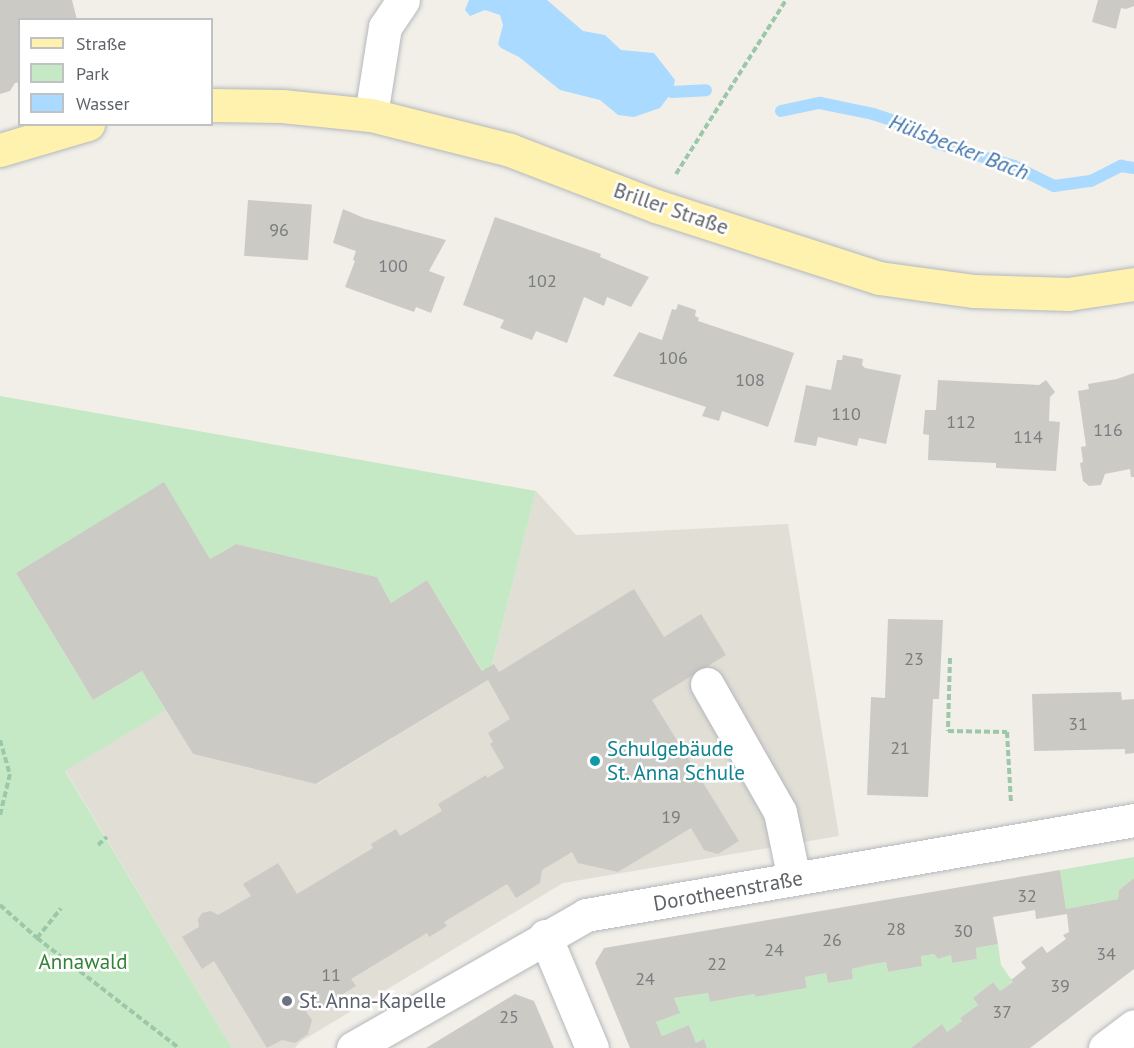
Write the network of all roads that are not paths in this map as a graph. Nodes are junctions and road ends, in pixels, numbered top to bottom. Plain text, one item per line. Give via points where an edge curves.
1 (404, 0) edge
2 (213, 105) edge
3 (371, 115) junction
4 (81, 126) edge
5 (0, 150) edge
6 (1134, 284) edge
7 (707, 684) dead end
8 (1134, 820) edge
9 (794, 879) junction
10 (545, 936) junction
11 (1134, 1026) edge
12 (353, 1048) edge
13 (592, 1048) edge
14 (1105, 1048) edge

1 - 3 street via 385,27
2 - 3 main road, Briller Straße via 282,106
3 - 6 main road, Briller Straße via 510,150 656,206 879,278 974,291 1068,294
4 - 5 main road
7 - 9 street via 780,812
8 - 9 street, Dorotheenstraße
9 - 10 street, Dorotheenstraße via 586,915
10 - 12 street, Dorotheenstraße
10 - 13 street
11 - 14 street

